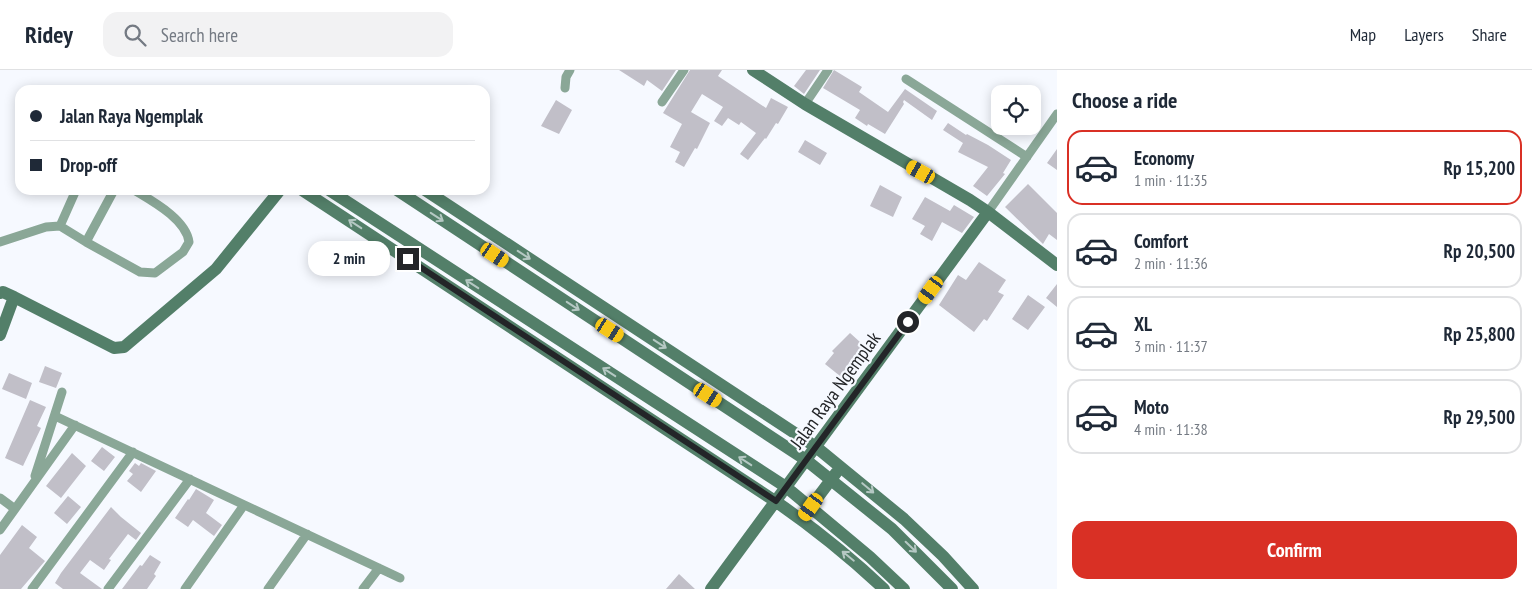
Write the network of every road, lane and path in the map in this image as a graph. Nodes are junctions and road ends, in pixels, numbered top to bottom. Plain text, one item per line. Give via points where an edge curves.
1 (570, 70) edge
2 (684, 70) edge
3 (753, 70) edge
4 (828, 70) edge
5 (906, 79) dead end
6 (565, 88) dead end
7 (662, 102) dead end
8 (805, 104) junction
9 (1057, 114) edge
10 (1027, 157) junction
11 (74, 195) edge
12 (111, 195) edge
13 (142, 195) edge
14 (276, 195) edge
15 (310, 195) edge
16 (337, 195) edge
17 (405, 195) edge
18 (433, 195) edge
19 (988, 212) junction
20 (60, 226) junction
21 (0, 242) edge
22 (86, 242) junction
23 (1057, 265) edge
24 (0, 293) edge
25 (14, 297) junction
26 (0, 335) edge
27 (62, 392) dead end
28 (55, 416) junction
29 (75, 425) junction
30 (816, 447) junction
31 (133, 452) junction
32 (806, 460) junction
33 (841, 466) junction
34 (190, 479) junction
35 (831, 480) junction
36 (33, 484) junction
37 (786, 487) junction
38 (0, 498) edge
39 (776, 501) junction
40 (244, 505) junction
41 (811, 507) junction
42 (15, 509) junction
43 (802, 520) junction
44 (0, 530) edge
45 (307, 534) junction
46 (379, 568) junction
47 (400, 578) dead end
48 (32, 589) edge
49 (108, 589) edge
50 (185, 589) edge
51 (268, 589) edge
52 (363, 589) edge
53 (711, 589) edge
54 (884, 589) edge
55 (904, 589) edge
56 (952, 589) edge
57 (974, 589) edge

1 - 6 street
2 - 7 street
3 - 8 main road
4 - 8 street
5 - 10 street
8 - 19 main road
9 - 10 street, Jalan Raya Ngemplak
10 - 19 street, Jalan Raya Ngemplak
11 - 20 street
12 - 22 street
13 - 22 street via 167,210 188,236 189,242 183,252 155,273 148,274
14 - 25 main road via 216,269 124,347 114,348
39 -> 15 main road
37 -> 16 main road
17 -> 32 main road
18 -> 30 main road
19 - 23 main road
19 - 30 main road, Jalan Raya Ngemplak
20 - 21 street via 46,227
20 - 22 street
24 - 25 main road
25 - 26 main road
27 - 28 street
28 - 29 street
28 - 36 street
29 - 31 street
29 - 36 street
30 - 32 main road, Jalan Raya Ngemplak
30 - 33 main road
31 - 34 street
31 - 48 street
32 - 35 main road
32 - 37 main road, Jalan Raya Ngemplak
33 - 35 main road
33 -> 57 main road via 904,519
34 - 40 street
34 - 49 street
35 - 41 main road
35 -> 56 main road via 892,530
36 - 42 street
37 - 39 main road, Jalan Raya Ngemplak
37 - 41 main road
38 - 42 street
39 - 43 main road
39 - 53 main road, Jalan Raya Ngemplak
40 - 45 street
40 - 50 street
41 - 43 main road
41 - 55 main road
42 - 44 street
54 -> 43 main road
45 - 46 street
45 - 51 street
46 - 47 street
46 - 52 street

